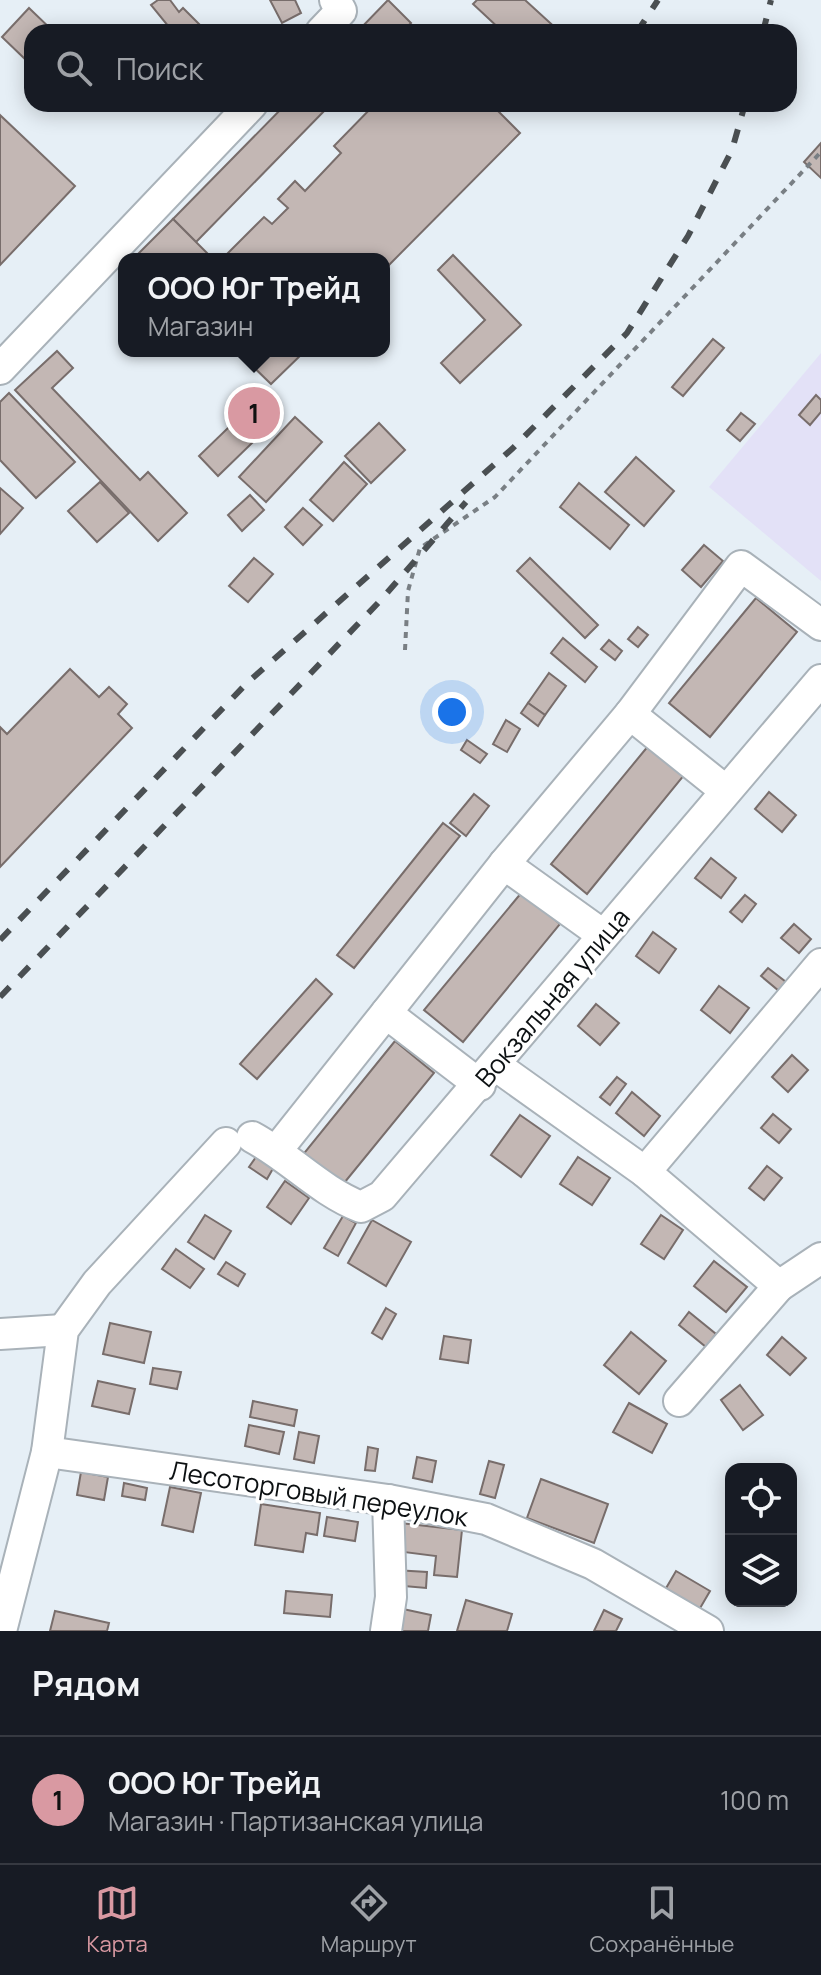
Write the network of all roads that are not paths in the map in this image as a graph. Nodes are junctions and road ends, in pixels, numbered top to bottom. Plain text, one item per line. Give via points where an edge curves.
1 (244, 112) edge
2 (0, 369) edge
3 (821, 625) edge
4 (821, 680) edge
5 (630, 714) junction
6 (726, 791) junction
7 (504, 864) junction
8 (603, 935) junction
9 (818, 975) edge
10 (386, 1013) junction
11 (488, 1075) junction
12 (252, 1143) junction
13 (645, 1172) junction
14 (821, 1258) edge
15 (779, 1286) junction
16 (63, 1330) junction
17 (0, 1334) edge
18 (679, 1401) dead end
19 (47, 1452) junction
20 (388, 1500) junction
21 (1, 1631) edge
22 (386, 1631) edge
23 (708, 1631) edge

1 - 2 street
3 - 5 street via 741,566
4 - 6 street, Вокзальная улица
5 - 6 street
5 - 7 street
6 - 8 street, Вокзальная улица
7 - 8 street
7 - 10 street
8 - 11 street, Вокзальная улица
9 - 13 street
10 - 11 street
10 - 12 street
11 - 12 street, Вокзальная улица via 382,1196 361,1207 336,1197
11 - 13 street
12 - 16 street via 97,1283
13 - 15 street
14 - 15 street
15 - 18 street
16 - 17 street
16 - 19 street
19 - 20 street, Лесоторговый переулок
19 - 21 street
20 - 22 street via 391,1597
20 - 23 street, Лесоторговый переулок via 486,1519 593,1564

